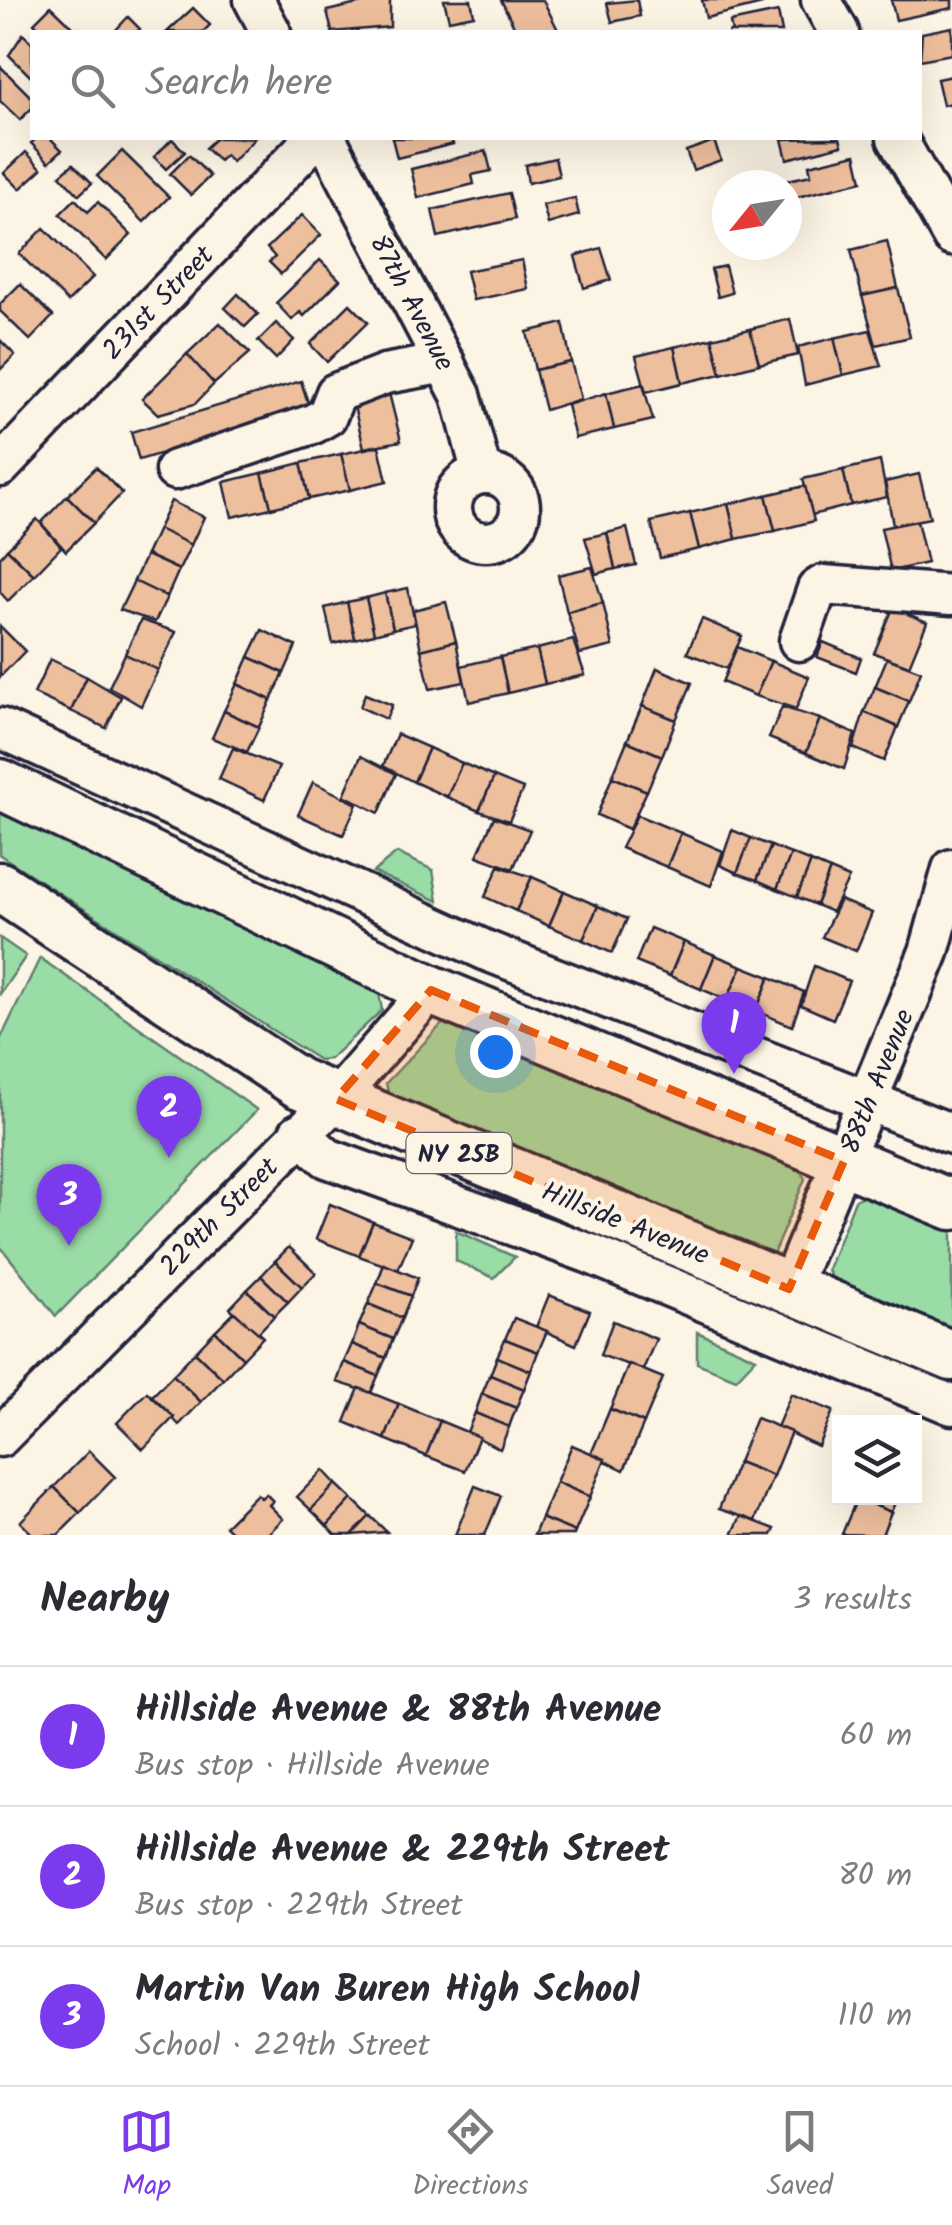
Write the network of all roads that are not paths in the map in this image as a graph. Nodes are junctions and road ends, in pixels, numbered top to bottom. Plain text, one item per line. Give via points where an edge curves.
1 (254, 0) edge
2 (821, 0) edge
3 (270, 30) edge
4 (838, 30) edge
5 (313, 140) edge
6 (327, 140) edge
7 (899, 140) edge
8 (952, 236) edge
9 (445, 363) junction
10 (0, 467) edge
11 (176, 470) dead end
12 (482, 474) dead end
13 (952, 596) edge
14 (799, 641) dead end
15 (0, 728) edge
16 (0, 784) edge
17 (952, 869) edge
18 (0, 887) edge
19 (431, 990) junction
20 (868, 1098) junction
21 (336, 1099) junction
22 (299, 1133) junction
23 (952, 1134) edge
24 (844, 1161) junction
25 (952, 1205) edge
26 (790, 1288) junction
27 (952, 1356) edge
28 (952, 1405) edge
29 (0, 1437) edge

1 - 3 street
2 - 4 street
5 - 10 street, 231st Street
6 - 9 street, 87th Avenue
7 - 8 street
9 - 11 street via 384,374 336,393 327,416 313,424
9 - 12 street, 87th Avenue via 461,395
13 - 14 street via 823,585
15 - 20 street via 487,951
16 - 19 main road
17 - 20 street, 88th Avenue via 929,952
18 - 21 main road, Hillside Avenue / NY 25B via 298,1084
19 - 21 street, 229th Street
19 - 24 main road
20 - 23 street
20 - 24 street, 88th Avenue
21 - 22 street, 229th Street
21 - 26 main road, Hillside Avenue / NY 25B
22 - 28 street, Hillside Avenue via 327,1158 588,1253
22 - 29 street, 229th Street
24 - 25 main road
24 - 26 street, 88th Avenue
26 - 27 main road, Hillside Avenue / NY 25B

